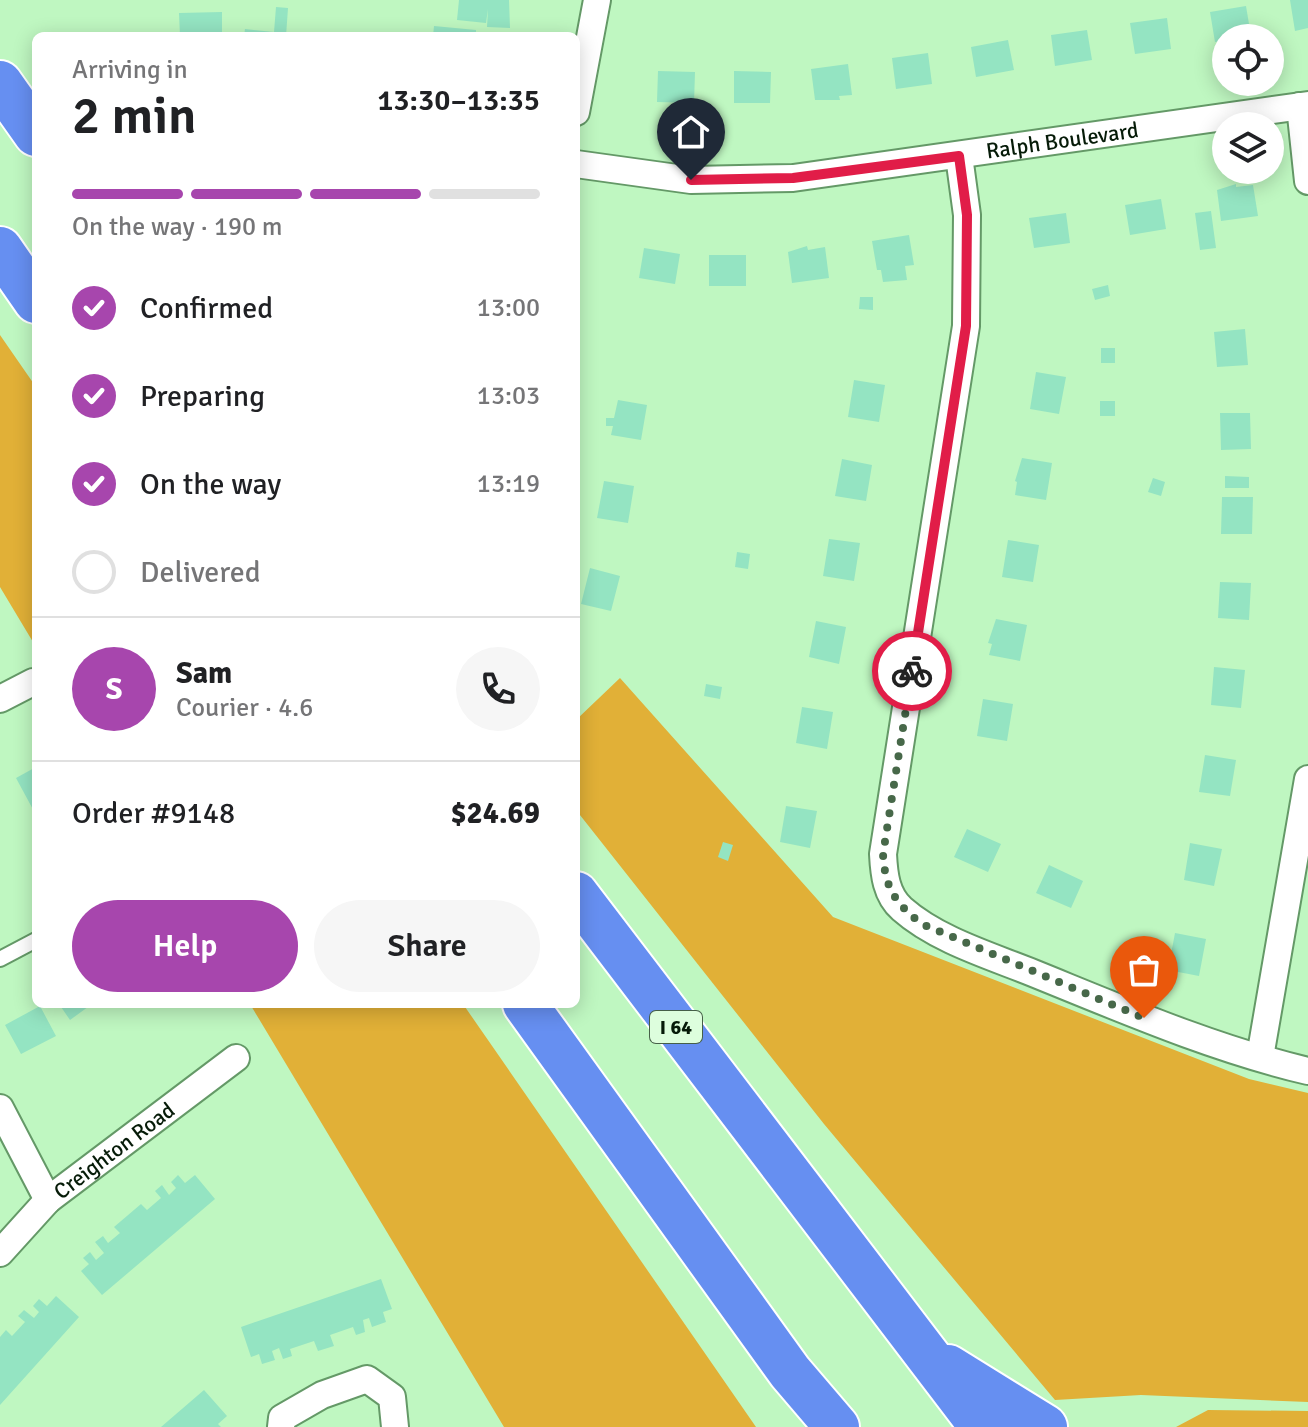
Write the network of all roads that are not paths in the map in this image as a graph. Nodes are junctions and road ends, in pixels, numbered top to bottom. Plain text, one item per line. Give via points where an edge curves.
1 (597, 0) edge
2 (0, 83) edge
3 (580, 91) edge
4 (1304, 106) edge
5 (32, 128) edge
6 (959, 156) junction
7 (580, 165) edge
8 (1308, 181) edge
9 (0, 249) edge
10 (32, 295) edge
11 (32, 683) edge
12 (0, 699) edge
13 (1308, 779) edge
14 (580, 899) edge
15 (32, 942) edge
16 (0, 959) edge
17 (528, 1008) edge
18 (1260, 1057) junction
19 (236, 1058) dead end
20 (1308, 1071) edge
21 (0, 1108) edge
22 (48, 1200) junction
23 (0, 1253) edge
24 (928, 1353) junction
25 (790, 1372) junction
26 (281, 1427) edge
27 (395, 1427) edge
28 (816, 1427) edge
29 (837, 1427) edge
30 (982, 1427) edge
31 (1045, 1427) edge

1 - 3 street
2 - 5 highway
4 - 6 street, Ralph Boulevard
4 - 8 street
6 - 7 street, Ralph Boulevard via 793,178 691,180
6 - 18 street via 967,215 966,326 883,854 886,883 893,899 922,924 1144,1018
9 - 10 highway
11 - 12 street
13 - 18 street
14 - 24 highway, I 64
15 - 16 lane
17 - 25 highway
18 - 20 street
19 - 22 street, Creighton Road
21 - 22 street
22 - 23 street, Creighton Road
24 - 30 highway, I 64
24 - 31 highway
25 - 28 highway
25 - 29 highway
26 - 27 street via 282,1418 322,1395 367,1379 392,1397

